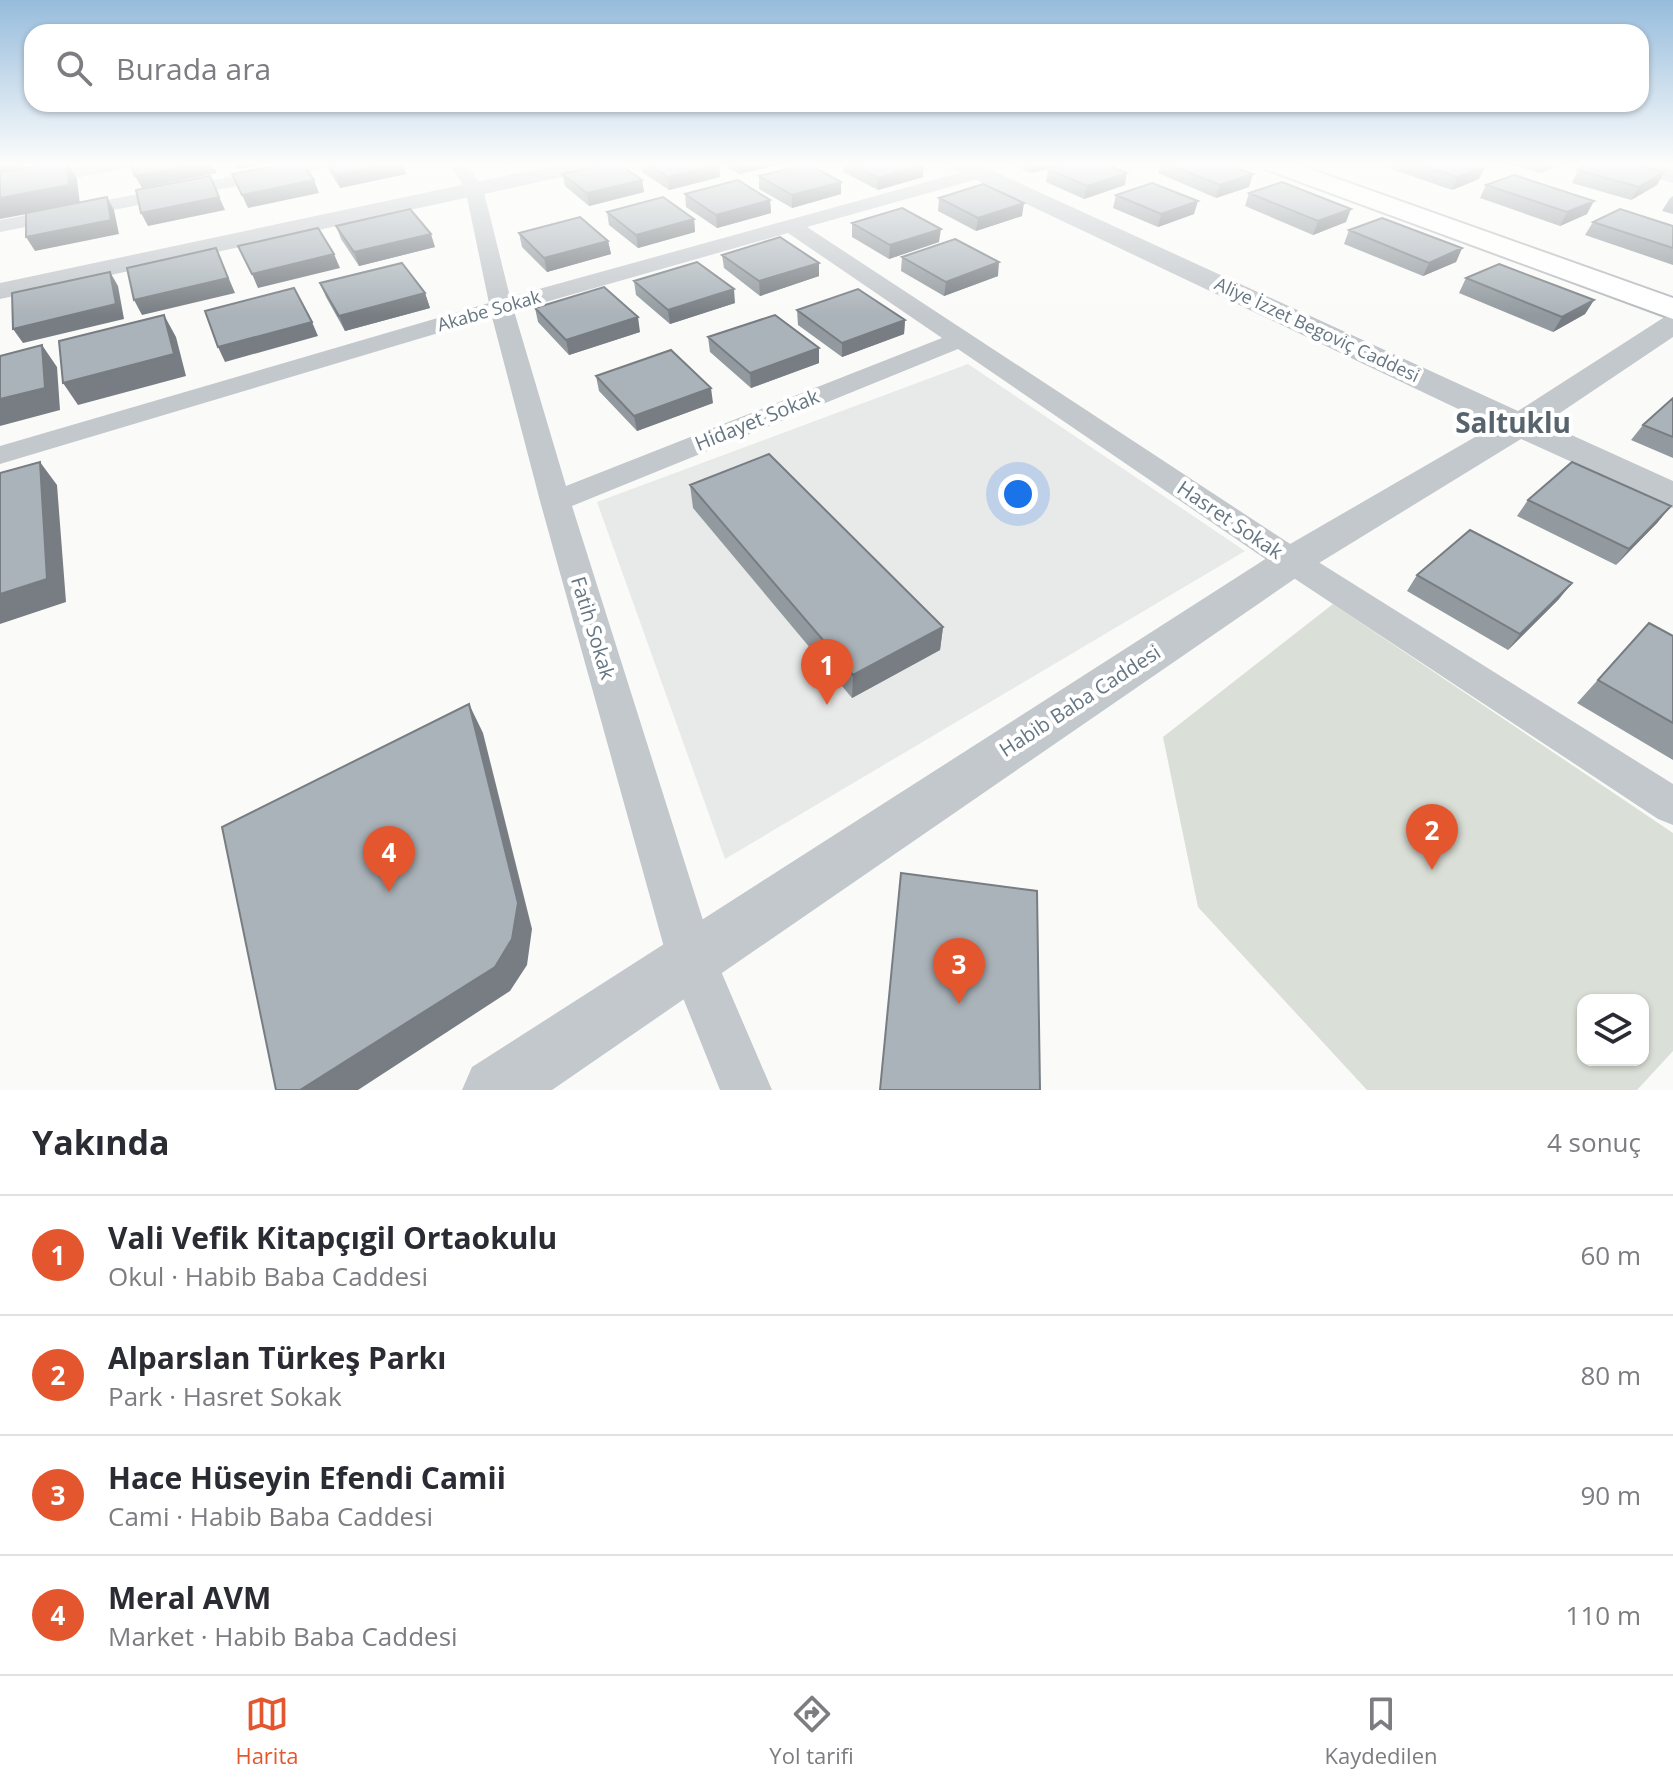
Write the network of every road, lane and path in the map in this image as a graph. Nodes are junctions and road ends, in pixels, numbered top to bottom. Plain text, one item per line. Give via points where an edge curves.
1 (58, 215) edge
2 (281, 215) edge
3 (309, 215) edge
4 (476, 215) edge
5 (829, 215) edge
6 (1071, 215) edge
7 (1414, 215) edge
8 (1481, 215) edge
9 (0, 226) edge
10 (793, 227) junction
11 (0, 274) edge
12 (1673, 281) edge
13 (0, 291) edge
14 (501, 307) junction
15 (1673, 309) edge
16 (1673, 324) edge
17 (960, 339) junction
18 (1521, 424) junction
19 (0, 455) edge
20 (1673, 496) edge
21 (555, 501) junction
22 (1292, 561) junction
23 (1673, 806) edge
24 (691, 958) junction
25 (495, 1090) edge
26 (746, 1090) edge

1 - 9 street
2 - 11 street
3 - 13 street
4 - 14 street, Fatih Sokak
5 - 10 street, Akabe Sokak
6 - 18 street, Aliye İzzet Begoviç Caddesi
7 - 15 main road
8 - 12 main road
10 - 14 street, Akabe Sokak
10 - 17 street, Hasret Sokak
14 - 19 street, Akabe Sokak
14 - 21 street, Fatih Sokak
16 - 18 street, Habib Baba Caddesi
17 - 21 street, Hidayet Sokak
17 - 22 street, Hasret Sokak
18 - 20 street, Aliye İzzet Begoviç Caddesi
18 - 22 street, Habib Baba Caddesi
21 - 24 street, Fatih Sokak
22 - 23 street, Hasret Sokak
22 - 24 street, Habib Baba Caddesi
24 - 25 street, Habib Baba Caddesi
24 - 26 street, Fatih Sokak

